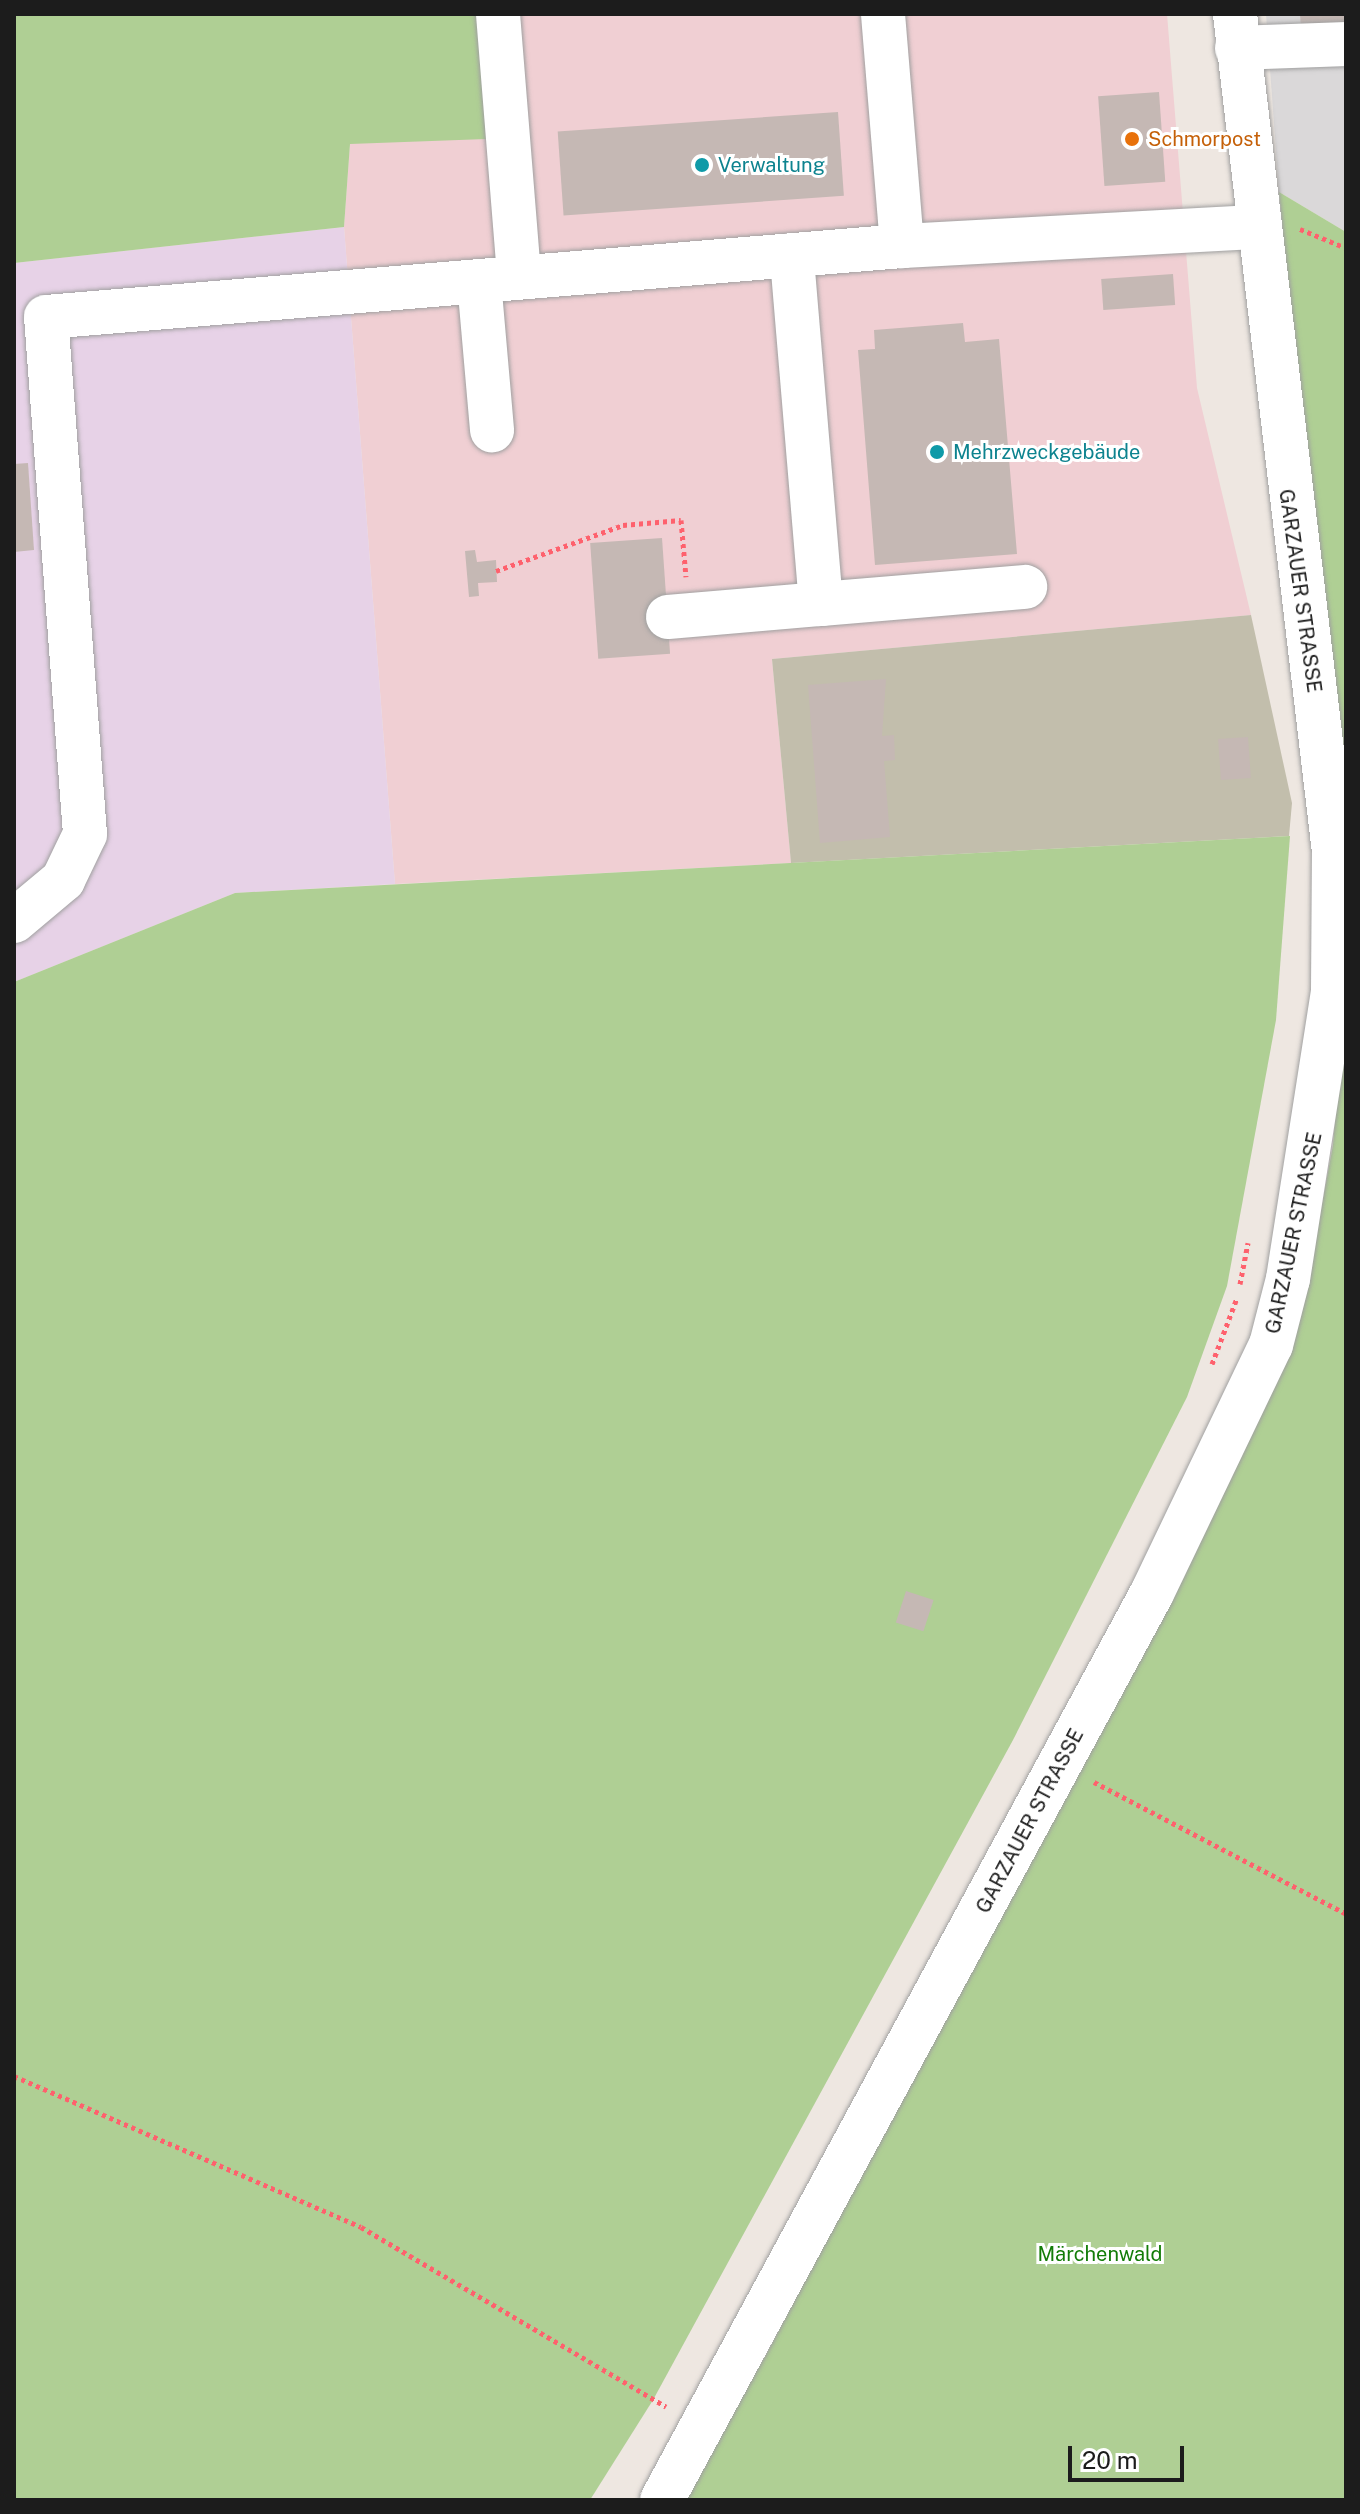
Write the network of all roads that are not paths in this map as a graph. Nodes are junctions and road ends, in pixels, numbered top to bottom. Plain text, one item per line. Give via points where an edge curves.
1 (498, 14) edge
2 (883, 14) edge
3 (1236, 31) edge
4 (1346, 44) edge
5 (1255, 227) junction
6 (902, 246) junction
7 (792, 255) junction
8 (499, 279) junction
9 (492, 430) dead end
10 (1025, 587) dead end
11 (821, 604) junction
12 (678, 617) road end
13 (14, 921) edge
14 (662, 2500) edge

1 - 8 street
2 - 6 street
3 - 4 street
3 - 5 street, GARZAUER STRASSE
5 - 6 street
5 - 14 street, GARZAUER STRASSE via 1334,852 1333,990 1319,1111 1271,1345 1228,1445 1061,1764
6 - 7 street
7 - 8 street
7 - 11 street
8 - 9 street
8 - 13 street via 46,317 85,834 63,880
10 - 11 street
11 - 12 street

